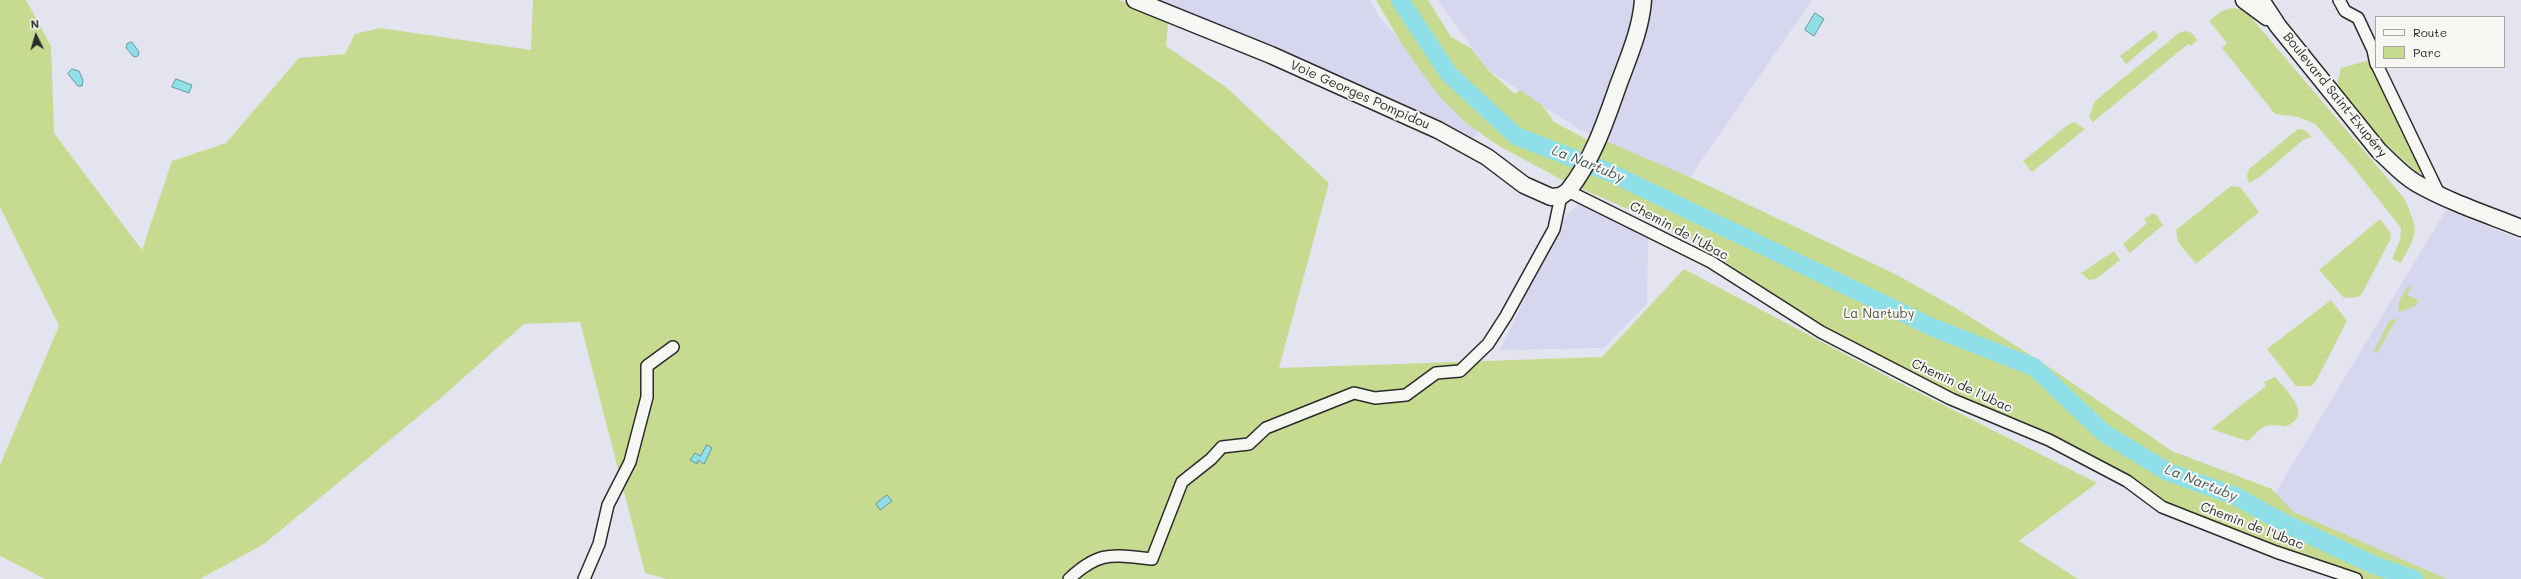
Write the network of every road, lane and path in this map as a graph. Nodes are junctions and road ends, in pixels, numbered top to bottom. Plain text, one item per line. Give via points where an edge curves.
1 (1135, 0) edge
2 (1643, 0) edge
3 (2244, 0) edge
4 (2260, 0) edge
5 (2339, 0) edge
6 (2278, 26) junction
7 (2375, 59) edge
8 (2378, 68) edge
9 (1568, 191) junction
10 (2440, 196) junction
11 (2521, 228) edge
12 (673, 348) dead end
13 (584, 579) edge
14 (1069, 579) edge
15 (2356, 579) edge

1 - 9 street, Voie Georges Pompidou via 1389,107 1487,157 1524,185 1551,197
2 - 9 street via 1642,16 1631,52 1599,138
3 - 6 street, Boulevard Saint-Exupéry
4 - 6 street, Boulevard Saint-Exupéry
5 - 7 street via 2345,11 2358,18
6 - 10 street, Boulevard Saint-Exupéry via 2379,151 2416,182
8 - 10 street
9 - 14 street via 1554,229 1506,316 1488,344 1460,371 1436,373 1406,395 1375,398 1354,393 1266,428 1249,444 1222,447 1212,459 1182,482 1152,559 1111,554 1087,563
9 - 15 street, Chemin de l'Ubac via 1711,262 1828,335 1951,399 2049,440 2127,481 2162,507 2276,552
10 - 11 street, Boulevard Saint-Exupéry
12 - 13 street via 647,366 647,397 630,462 608,505 599,544

